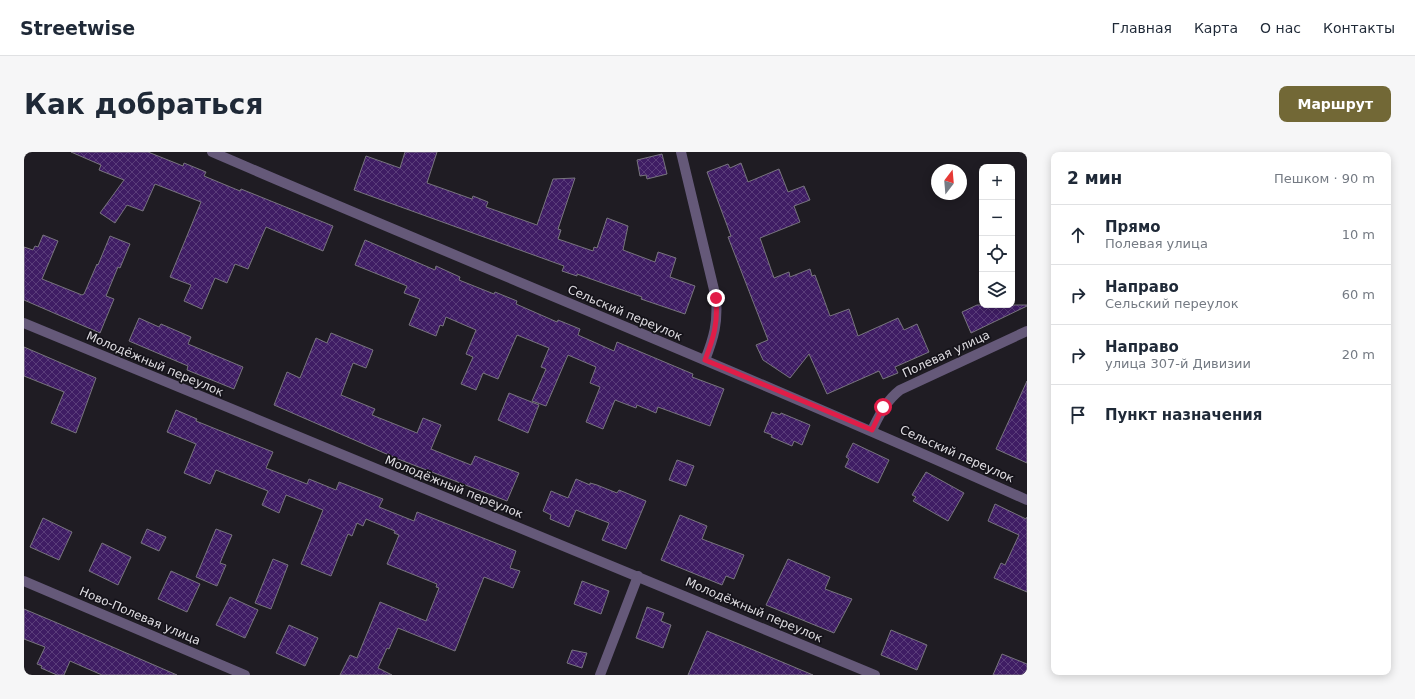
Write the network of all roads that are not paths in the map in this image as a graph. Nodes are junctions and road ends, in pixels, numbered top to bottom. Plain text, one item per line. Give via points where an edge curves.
1 (212, 152) edge
2 (682, 152) edge
3 (24, 323) edge
4 (1027, 331) edge
5 (705, 360) junction
6 (872, 430) junction
7 (1027, 500) edge
8 (638, 576) junction
9 (24, 581) edge
10 (245, 675) edge
11 (600, 675) edge
12 (875, 675) edge

1 - 5 street, Сельский переулок
2 - 5 street via 716,298 715,333
3 - 8 street, Молодёжный переулок
4 - 6 street, Полевая улица via 900,390 883,407
5 - 6 street, Сельский переулок
6 - 7 street, Сельский переулок
8 - 11 street
8 - 12 street, Молодёжный переулок
9 - 10 street, Ново-Полевая улица

